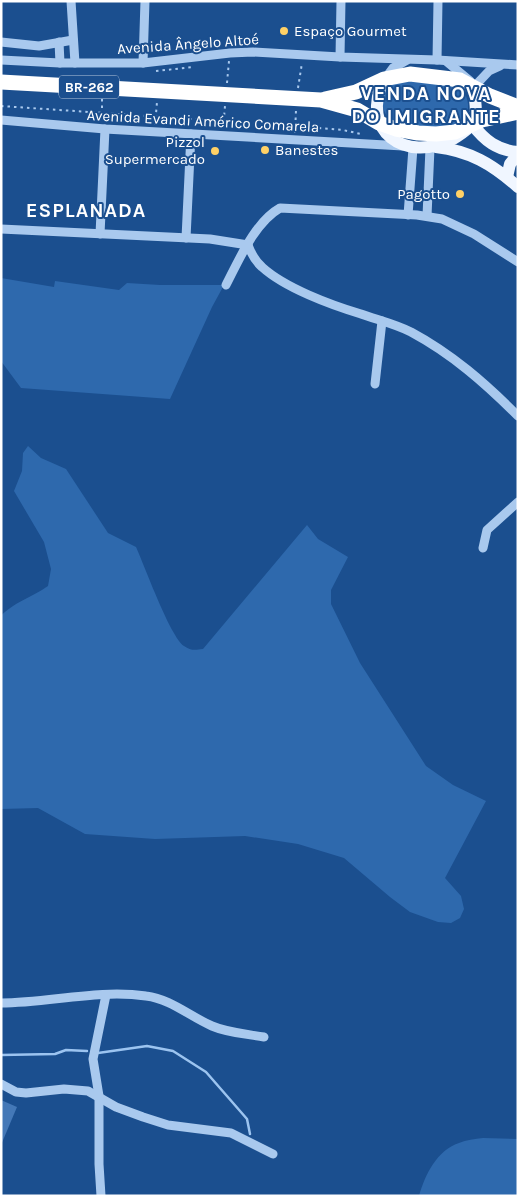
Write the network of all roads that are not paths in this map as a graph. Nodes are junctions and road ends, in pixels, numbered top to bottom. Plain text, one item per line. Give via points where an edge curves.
1 (71, 1) edge
2 (145, 1) edge
3 (341, 1) edge
4 (438, 1) edge
5 (73, 40) junction
6 (1, 42) edge
7 (59, 42) junction
8 (340, 57) junction
9 (409, 59) junction
10 (1, 60) edge
11 (442, 60) junction
12 (60, 63) junction
13 (76, 63) junction
14 (142, 63) junction
15 (505, 64) junction
16 (518, 66) edge
17 (384, 79) junction
18 (1, 82) edge
19 (473, 88) junction
20 (321, 100) junction
21 (518, 107) edge
22 (518, 112) edge
23 (1, 120) edge
24 (379, 123) junction
25 (472, 128) junction
26 (105, 130) junction
27 (191, 134) junction
28 (408, 147) junction
29 (433, 147) junction
30 (518, 153) edge
31 (507, 178) junction
32 (518, 187) edge
33 (408, 215) junction
34 (427, 216) junction
35 (1, 229) edge
36 (100, 234) junction
37 (186, 238) junction
38 (248, 245) junction
39 (518, 262) edge
40 (226, 285) dead end
41 (382, 321) junction
42 (375, 384) dead end
43 (518, 416) edge
44 (518, 502) edge
45 (483, 548) dead end
46 (106, 995) junction
47 (1, 1003) edge
48 (264, 1037) dead end
49 (1, 1084) edge
50 (99, 1096) junction
51 (273, 1154) dead end
52 (101, 1196) edge

1 - 5 street
2 - 14 street
3 - 8 street
4 - 11 street
5 - 7 street
5 - 13 street
6 - 7 street via 33,46
7 - 12 street
8 - 9 street, Avenida Ângelo Altoé
8 - 14 street, Avenida Ângelo Altoé via 245,52
9 - 11 street, Avenida Ângelo Altoé
9 - 17 street via 393,68
10 - 12 street, Avenida Ângelo Altoé
11 - 15 street, Avenida Ângelo Altoé
11 - 19 street via 470,81
12 - 13 street, Avenida Ângelo Altoé
13 - 14 street, Avenida Ângelo Altoé
15 - 16 street, Avenida Ângelo Altoé
15 - 19 street via 489,71
17 - 19 highway, BR-262 via 410,74 433,76 460,80
17 - 20 highway, BR-262 via 356,92
17 - 24 main road via 378,105
18 - 20 highway, BR-262
19 - 21 highway, BR-262
19 - 25 main road via 476,110
20 - 24 highway, BR-262 via 357,110
22 - 25 highway, BR-262 via 482,120
23 - 26 street, Avenida Evandi Américo Comarela
24 - 25 highway, BR-262 via 418,133 446,134
24 - 28 main road via 391,137
25 - 29 main road
25 - 30 main road via 496,147
26 - 27 street, Avenida Evandi Américo Comarela
26 - 36 street
27 - 28 street, Avenida Evandi Américo Comarela
27 - 37 street
28 - 29 main road
28 - 33 street
29 - 31 main road via 467,153
29 - 34 street
30 - 31 main road via 510,164
31 - 32 main road
33 - 34 street
33 - 38 street via 280,208 266,220
34 - 39 street via 462,228
35 - 36 street
36 - 37 street
37 - 38 street
38 - 40 street
38 - 41 street via 256,261 274,276 321,299
41 - 42 street
41 - 43 street via 409,332 453,358
44 - 45 street via 487,530
46 - 47 street
46 - 48 street via 158,998 213,1027
46 - 50 street via 93,1059
49 - 50 street via 16,1092 78,1090
50 - 51 street via 116,1106 168,1125 231,1134
50 - 52 street

